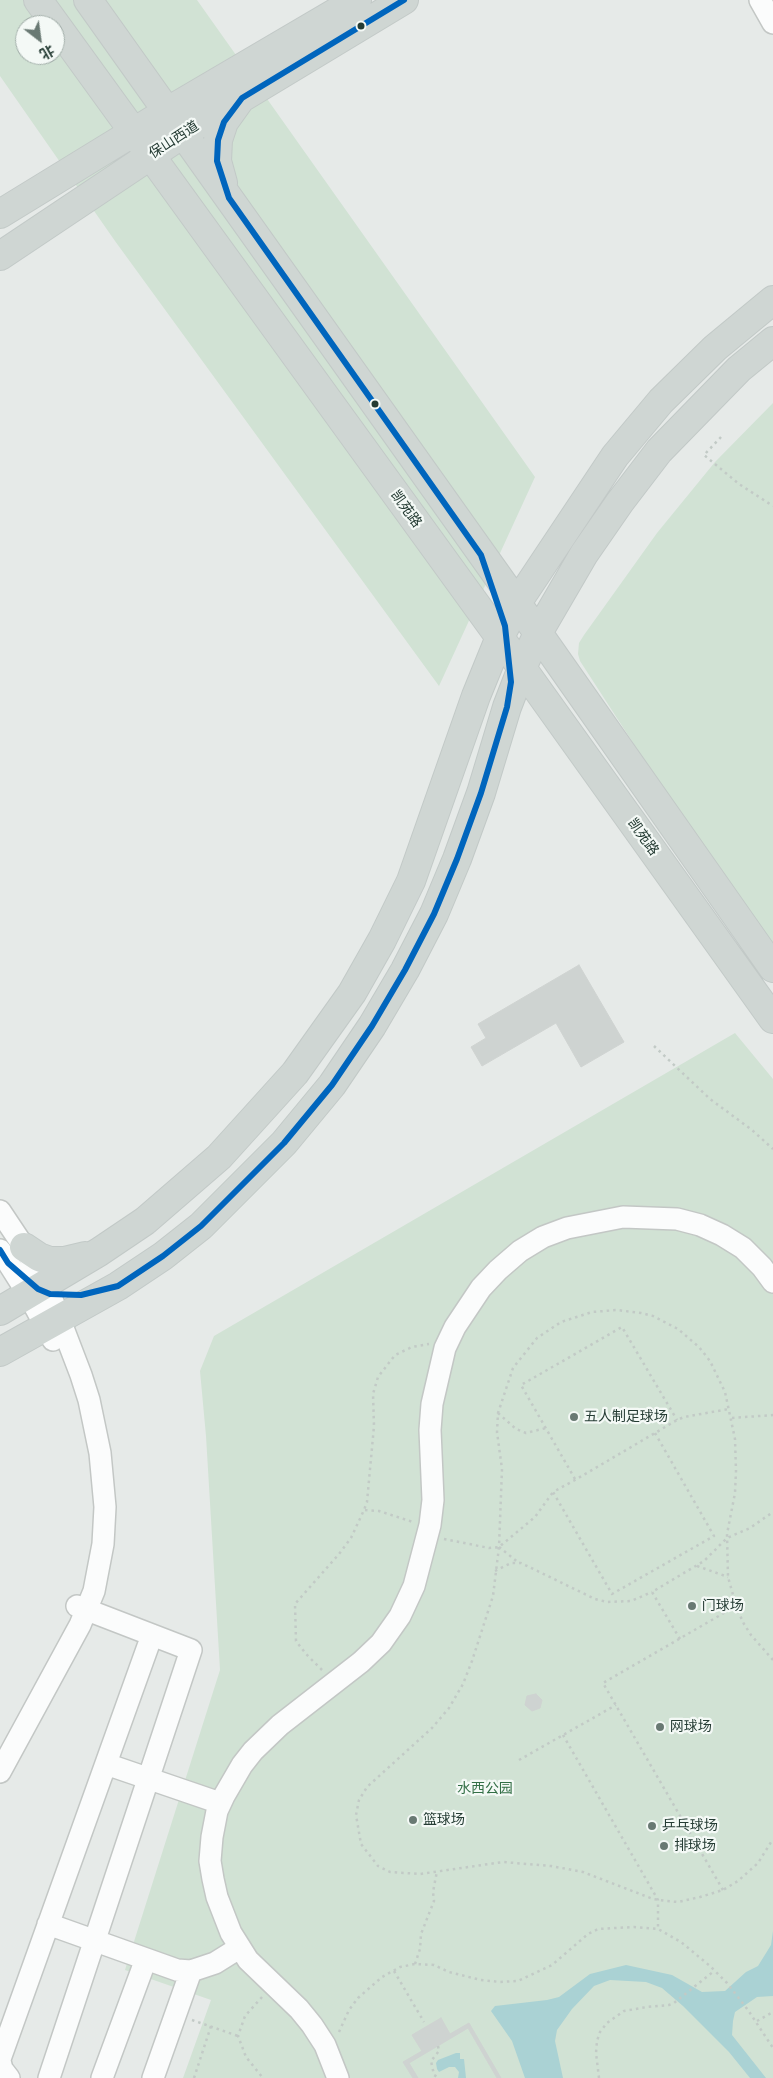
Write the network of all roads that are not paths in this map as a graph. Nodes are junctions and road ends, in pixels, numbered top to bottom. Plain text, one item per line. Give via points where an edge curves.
1 (38, 0) edge
2 (88, 0) edge
3 (357, 0) edge
4 (404, 0) edge
5 (760, 0) edge
6 (773, 23) edge
7 (235, 86) junction
8 (168, 111) junction
9 (185, 133) junction
10 (134, 134) junction
11 (149, 156) junction
12 (229, 198) junction
13 (0, 214) edge
14 (196, 217) junction
15 (0, 256) edge
16 (773, 300) edge
17 (773, 341) edge
18 (462, 587) junction
19 (538, 634) junction
20 (510, 637) junction
21 (476, 696) junction
22 (773, 968) edge
23 (773, 1019) edge
24 (0, 1211) edge
25 (99, 1252) junction
26 (11, 1253) edge
27 (773, 1282) edge
28 (44, 1301) junction
29 (0, 1311) edge
30 (0, 1352) edge
31 (82, 1608) junction
32 (152, 1635) junction
33 (0, 1751) edge
34 (106, 1764) junction
35 (0, 1772) edge
36 (148, 1778) junction
37 (220, 1804) junction
38 (48, 1924) junction
39 (94, 1941) junction
40 (240, 1948) junction
41 (146, 1959) junction
42 (191, 1971) junction
43 (0, 2060) edge
44 (9, 2078) edge
45 (49, 2078) edge
46 (102, 2078) edge
47 (154, 2078) edge
48 (338, 2078) edge

1 - 10 main road, 凯苑路
2 - 8 main road, 凯苑路
3 - 7 main road, 保山西道
4 - 7 main road, 保山西道
5 - 6 street
7 - 8 main road, 保山西道
7 - 9 main road via 200,102
7 - 12 main road via 218,140 217,161
8 - 9 main road, 凯苑路
8 - 10 main road, 保山西道
9 - 11 main road, 保山西道
9 - 12 main road, 凯苑路
9 - 14 main road via 186,181
10 - 11 main road, 凯苑路
10 - 13 main road, 保山西道
11 - 14 main road, 凯苑路
11 - 15 main road, 保山西道
12 - 20 main road, 凯苑路 via 481,554
14 - 18 main road, 凯苑路
16 - 20 main road via 715,348 655,408 616,456
17 - 19 main road via 726,382 659,451 584,554
18 - 20 main road, 凯苑路
18 - 21 main road via 475,616 482,646
19 - 20 main road, 凯苑路
19 - 20 main road
19 - 22 main road, 凯苑路
20 - 21 main road
20 - 23 main road, 凯苑路
20 - 28 main road via 507,707 457,859 434,914 405,970 332,1085 284,1143 244,1184 201,1226 163,1256 118,1286
21 - 25 main road via 411,881 352,993 295,1073 219,1157 145,1221
24 - 26 street
25 - 26 main road via 64,1261
25 - 28 main road
26 - 28 street
27 - 37 street via 743,1248 722,1234 677,1219 648,1216 592,1222 543,1237 498,1270 466,1310 446,1348 432,1404 433,1500 428,1531 414,1586 400,1616 361,1662 280,1725 253,1751
28 - 29 main road
28 - 30 main road
28 - 31 street via 74,1388 89,1447 94,1538
31 - 32 street
31 - 33 street
31 - 35 street via 80,1626
32 - 34 street
32 - 36 street via 191,1650
34 - 36 street
34 - 38 street
36 - 37 street
36 - 39 street
37 - 40 street via 210,1861 217,1897
38 - 39 street
38 - 43 street
39 - 41 street
39 - 45 street
40 - 42 street via 215,1963
40 - 48 street via 248,1960 299,2009 327,2050
41 - 42 street via 177,1970
41 - 46 street
42 - 47 street
43 - 44 street

